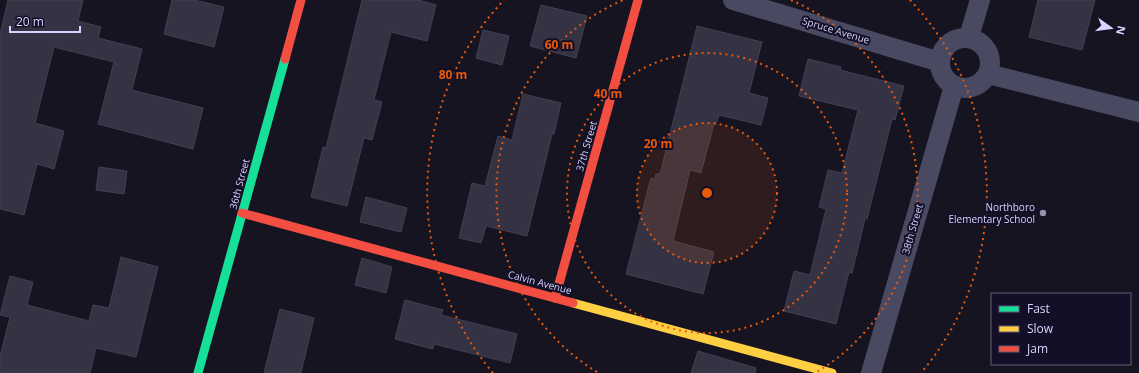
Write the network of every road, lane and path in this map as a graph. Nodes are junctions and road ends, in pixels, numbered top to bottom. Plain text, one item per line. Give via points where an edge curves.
1 (301, 0) edge
2 (638, 0) edge
3 (733, 0) edge
4 (980, 0) edge
5 (969, 37) junction
6 (940, 62) junction
7 (988, 74) junction
8 (954, 86) junction
9 (1139, 112) edge
10 (242, 213) junction
11 (555, 298) junction
12 (198, 373) edge
13 (832, 373) edge
14 (871, 373) edge

1 - 10 street, 36th Street
2 - 11 street, 37th Street
3 - 6 street, Spruce Avenue
4 - 5 street
5 - 6 street via 960,37 946,46
5 - 7 street via 977,40 988,51
6 - 8 street via 943,76
7 - 8 street via 977,85 965,88
7 - 9 street
8 - 14 street, 38th Street
10 - 11 street, Calvin Avenue
10 - 12 street, 36th Street
11 - 13 street, Calvin Avenue

